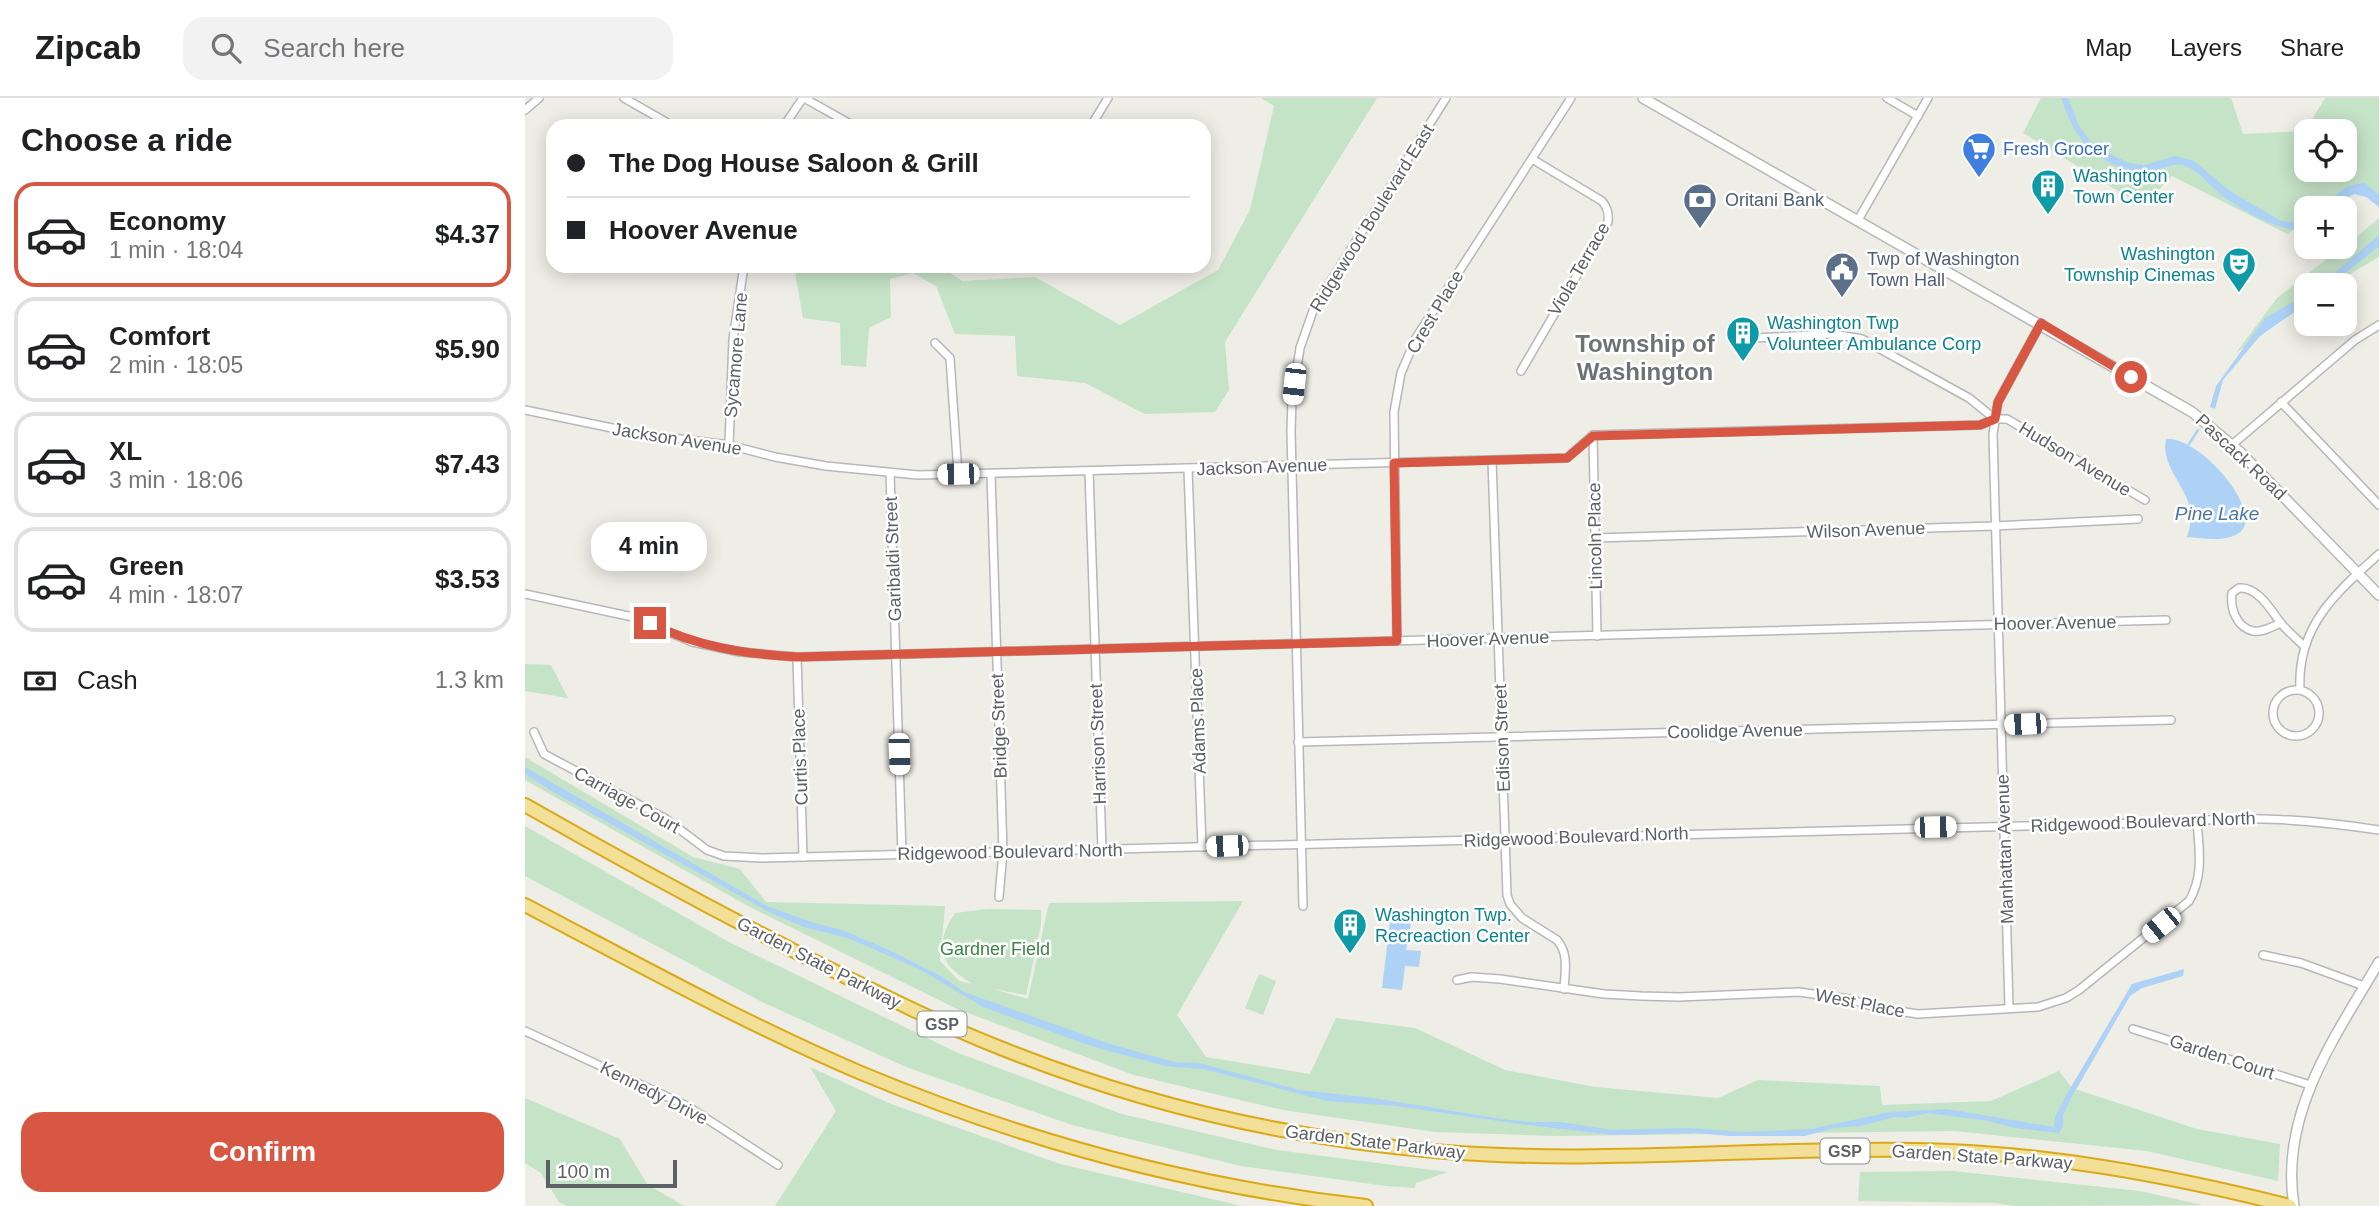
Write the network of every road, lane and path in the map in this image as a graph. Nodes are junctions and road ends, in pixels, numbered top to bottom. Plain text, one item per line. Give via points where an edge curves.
1 (539, 98) edge
2 (624, 98) edge
3 (803, 98) edge
4 (1108, 98) edge
5 (1446, 98) edge
6 (1571, 98) edge
7 (1643, 98) edge
8 (1887, 98) edge
9 (1928, 98) edge
10 (525, 110) edge
11 (1918, 116) junction
12 (661, 119) edge
13 (789, 119) edge
14 (841, 119) edge
15 (1095, 119) edge
16 (1532, 159) junction
17 (1858, 220) junction
18 (741, 273) edge
19 (2041, 323) junction
20 (2379, 325) edge
21 (1733, 339) dead end
22 (935, 343) dead end
23 (1521, 371) dead end
24 (2281, 402) junction
25 (525, 410) edge
26 (1995, 419) junction
27 (1593, 436) junction
28 (2232, 444) junction
29 (729, 445) junction
30 (1492, 460) junction
31 (1394, 463) junction
32 (1291, 466) junction
33 (1188, 469) junction
34 (1089, 471) junction
35 (890, 473) junction
36 (958, 474) junction
37 (991, 474) junction
38 (2145, 500) dead end
39 (2379, 505) edge
40 (2138, 519) dead end
41 (1995, 526) junction
42 (1595, 538) junction
43 (2379, 554) edge
44 (2358, 573) junction
45 (525, 594) edge
46 (2379, 595) edge
47 (2166, 620) dead end
48 (2281, 622) junction
49 (1998, 624) junction
50 (1597, 636) junction
51 (1498, 638) junction
52 (1397, 641) junction
53 (1296, 644) junction
54 (2304, 646) junction
55 (1195, 647) junction
56 (1095, 649) junction
57 (996, 652) junction
58 (896, 654) junction
59 (797, 657) junction
60 (2300, 690) junction
61 (2171, 720) dead end
62 (2001, 724) junction
63 (534, 732) dead end
64 (1501, 737) junction
65 (1298, 742) junction
66 (525, 805) edge
67 (2197, 821) junction
68 (2004, 826) junction
69 (2379, 830) edge
70 (1505, 839) junction
71 (1300, 844) junction
72 (1202, 847) junction
73 (1102, 849) junction
74 (1003, 852) junction
75 (902, 854) junction
76 (803, 857) junction
77 (773, 858) joint
78 (999, 897) dead end
79 (525, 905) edge
80 (1303, 906) dead end
81 (2263, 955) dead end
82 (2379, 963) edge
83 (1457, 980) dead end
84 (2364, 986) junction
85 (1564, 989) junction
86 (2010, 1009) junction
87 (2133, 1029) dead end
88 (525, 1031) edge
89 (2310, 1086) junction
90 (778, 1165) dead end
91 (1366, 1206) edge
92 (2292, 1206) edge

1 - 10 street
2 - 12 street
3 - 13 street
3 - 14 street
4 - 15 street
5 - 32 street, Ridgewood Boulevard East via 1324,290 1306,328 1292,400
6 - 16 street, Crest Place
7 - 17 street, Pascack Road
8 - 11 street
9 - 11 street
11 - 17 street
16 - 23 street, Viola Terrace via 1602,201 1609,216
16 - 31 street, Crest Place via 1407,357 1394,412
17 - 19 street, Pascack Road
18 - 29 street, Sycamore Lane
19 - 26 street, Manhattan Avenue via 1998,402
19 - 28 street, Pascack Road via 2176,401
20 - 24 street
21 - 26 street, Hudson Avenue via 1833,334 1862,339 1969,398
22 - 36 street via 950,358
24 - 28 street
24 - 39 street
25 - 29 street, Jackson Avenue via 641,434
26 - 27 street via 1980,425
26 - 38 street, Hudson Avenue via 2007,419
26 - 41 street, Manhattan Avenue
27 - 30 street, Jackson Avenue via 1567,458
27 - 42 street, Lincoln Place
28 - 44 street, Pascack Road
29 - 35 street, Jackson Avenue via 825,466
30 - 31 street, Jackson Avenue
30 - 51 street, Edison Street
31 - 32 street, Jackson Avenue
31 - 52 street, Crest Place
32 - 33 street, Jackson Avenue
32 - 53 street, Ridgewood Boulevard East
33 - 34 street, Jackson Avenue
33 - 55 street, Adams Place
34 - 37 street, Jackson Avenue
34 - 56 street, Harrison Street
35 - 36 street, Jackson Avenue
35 - 58 street, Garibaldi Street
36 - 37 street, Jackson Avenue
37 - 57 street, Bridge Street
40 - 41 street, Wilson Avenue
41 - 42 street, Wilson Avenue
41 - 49 street, Manhattan Avenue
42 - 50 street, Lincoln Place
43 - 44 street
44 - 46 street, Pascack Road
44 - 54 street via 2318,619
45 - 59 street, Hoover Avenue via 633,617 692,642
47 - 49 street, Hoover Avenue
48 - 48 street via 2249,590 2239,588 2232,593 2239,622 2253,631
48 - 54 street
49 - 50 street, Hoover Avenue
49 - 62 street, Manhattan Avenue
50 - 51 street, Hoover Avenue
51 - 52 street, Hoover Avenue
51 - 64 street, Edison Street
52 - 53 street, Hoover Avenue
53 - 55 street, Hoover Avenue
53 - 65 street, Ridgewood Boulevard East
54 - 60 street
55 - 56 street, Hoover Avenue
55 - 72 street, Adams Place
56 - 57 street, Hoover Avenue
56 - 73 street, Harrison Street
57 - 58 street, Hoover Avenue
57 - 74 street, Bridge Street
58 - 59 street, Hoover Avenue
58 - 75 street, Garibaldi Street
59 - 76 street, Curtis Place
60 - 60 street via 2280,696 2273,709 2279,729 2293,736 2309,733 2319,720 2314,697
61 - 62 street, Coolidge Avenue
62 - 64 street, Coolidge Avenue
62 - 68 street, Manhattan Avenue
63 - 77 street, Carriage Court via 544,754 666,819 707,850 725,856
64 - 65 street, Coolidge Avenue
64 - 70 street, Edison Street
65 - 71 street, Ridgewood Boulevard East
66 - 92 highway, Garden State Parkway / GSP via 719,913 948,1027 1077,1077 1220,1118 1345,1141 1482,1154 1566,1157 1885,1150 2045,1158 2140,1172
67 - 68 street, Ridgewood Boulevard North
67 - 69 street, Ridgewood Boulevard North via 2284,818
67 - 86 street, West Place via 2198,882 2182,909 2079,990 2050,1004
68 - 70 street, Ridgewood Boulevard North
68 - 86 street, Manhattan Avenue
70 - 71 street, Ridgewood Boulevard North
70 - 85 street, Edison Street via 1510,904 1562,946
71 - 72 street, Ridgewood Boulevard North
71 - 80 street, Ridgewood Boulevard East
72 - 73 street, Ridgewood Boulevard North
73 - 74 street, Ridgewood Boulevard North
74 - 75 street, Ridgewood Boulevard North
74 - 78 street
75 - 76 street, Ridgewood Boulevard North
76 - 77 street, Ridgewood Boulevard North
79 - 91 highway via 800,1045 948,1107 1132,1164 1257,1191
81 - 84 street via 2301,963
82 - 84 street
83 - 85 street, West Place via 1500,979
84 - 89 street
85 - 86 street, West Place via 1679,997 1799,992 1918,1014
87 - 89 street, Garden Court
88 - 90 street, Kennedy Drive via 687,1106
89 - 92 street via 2296,1128

